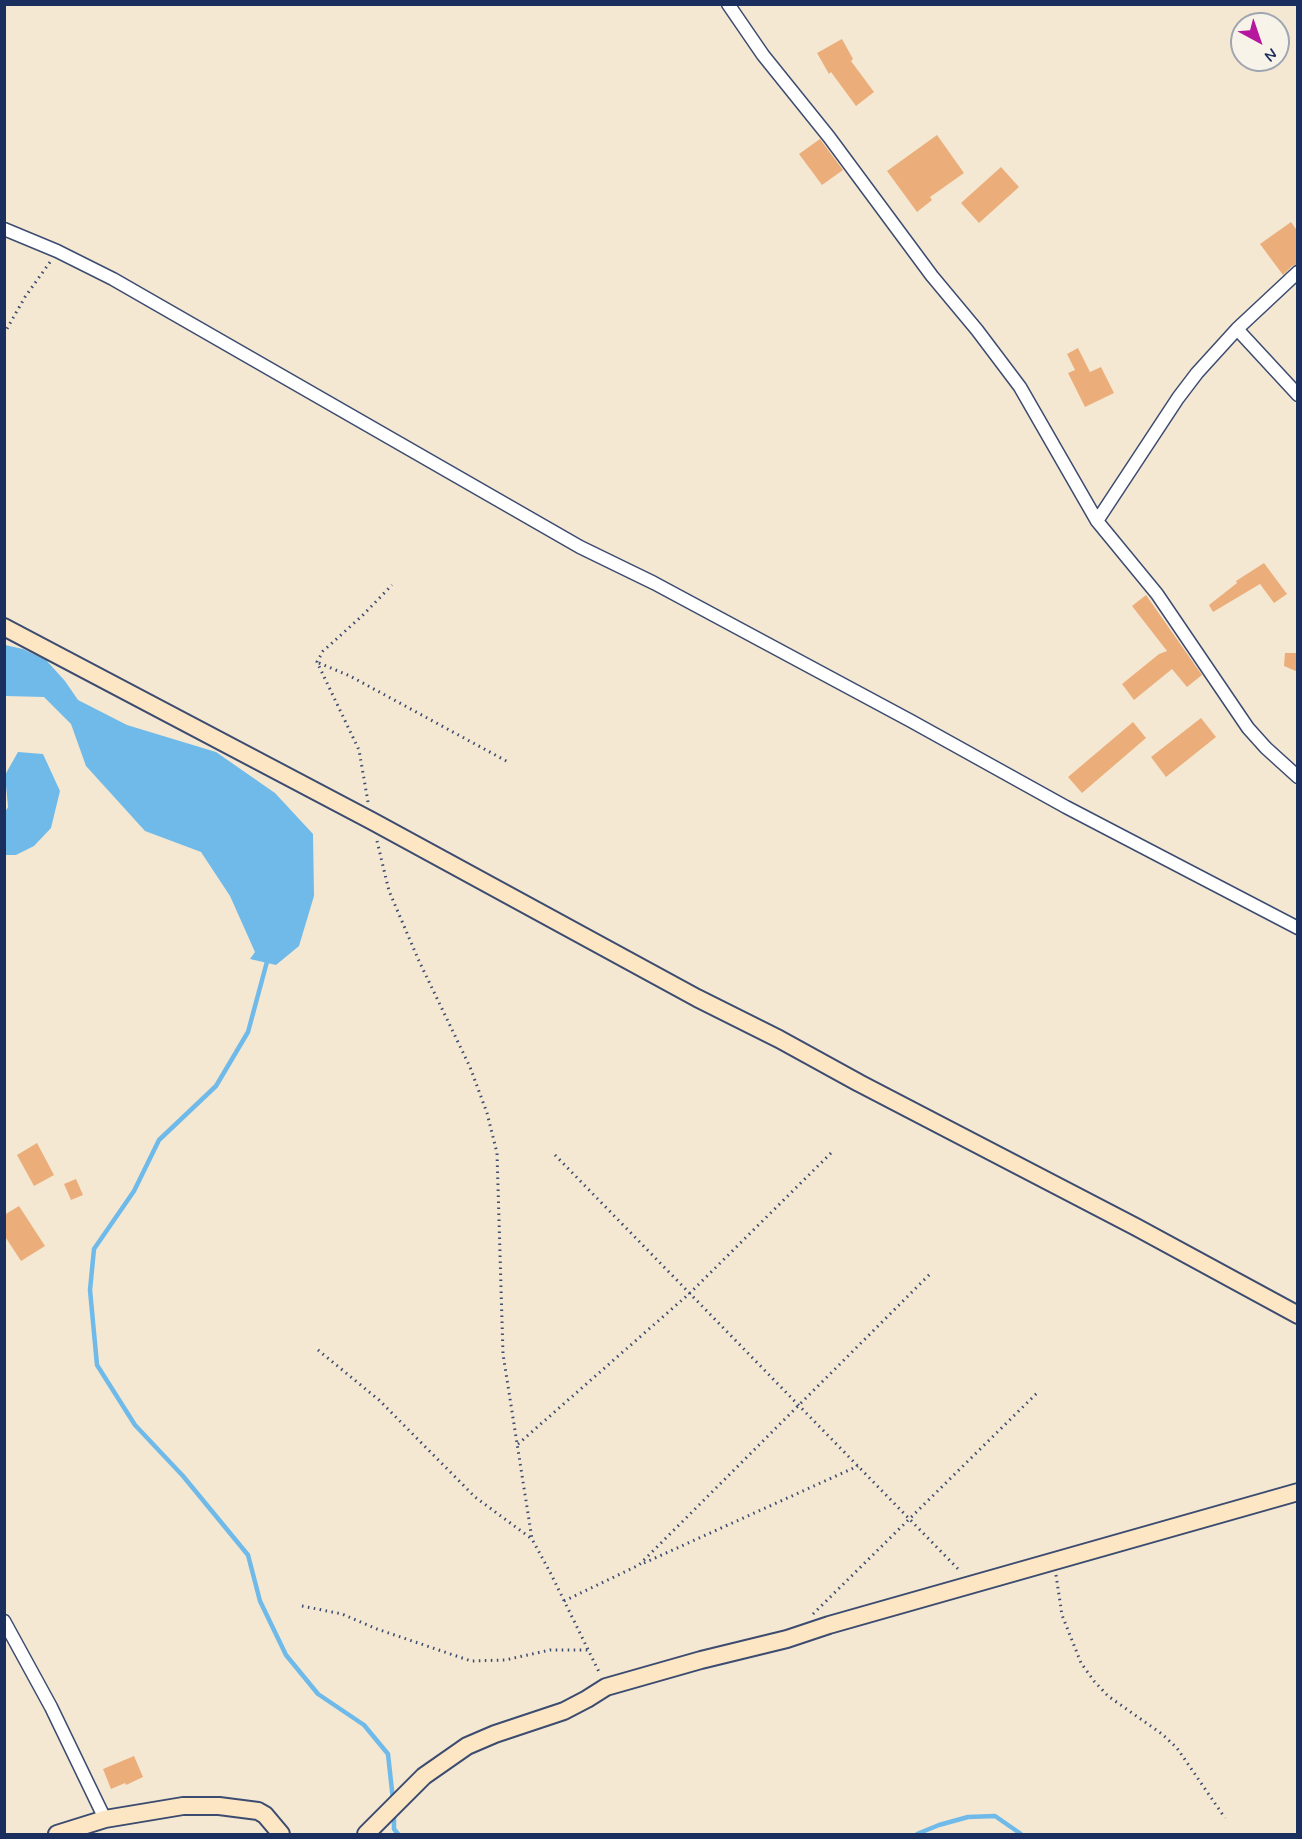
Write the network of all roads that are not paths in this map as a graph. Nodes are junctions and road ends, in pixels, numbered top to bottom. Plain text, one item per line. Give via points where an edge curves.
1 (728, 4) edge
2 (4, 229) edge
3 (1298, 273) edge
4 (1237, 329) junction
5 (1298, 395) edge
6 (1097, 521) junction
7 (4, 627) edge
8 (1298, 777) edge
9 (1298, 928) edge
10 (1298, 1315) edge
11 (1298, 1492) edge
12 (4, 1622) edge
13 (105, 1819) junction
14 (57, 1834) edge
15 (281, 1834) edge
16 (366, 1834) edge

1 - 6 street via 763,56 1020,387
2 - 9 street via 113,279 580,547
3 - 4 street
4 - 5 street
4 - 6 street via 1178,398
6 - 8 street via 1157,594 1248,728
7 - 10 street
11 - 16 street via 788,1639 606,1687 564,1711 467,1746 424,1776
12 - 13 street via 51,1707
13 - 14 street
13 - 15 street via 183,1806 219,1806 258,1811

